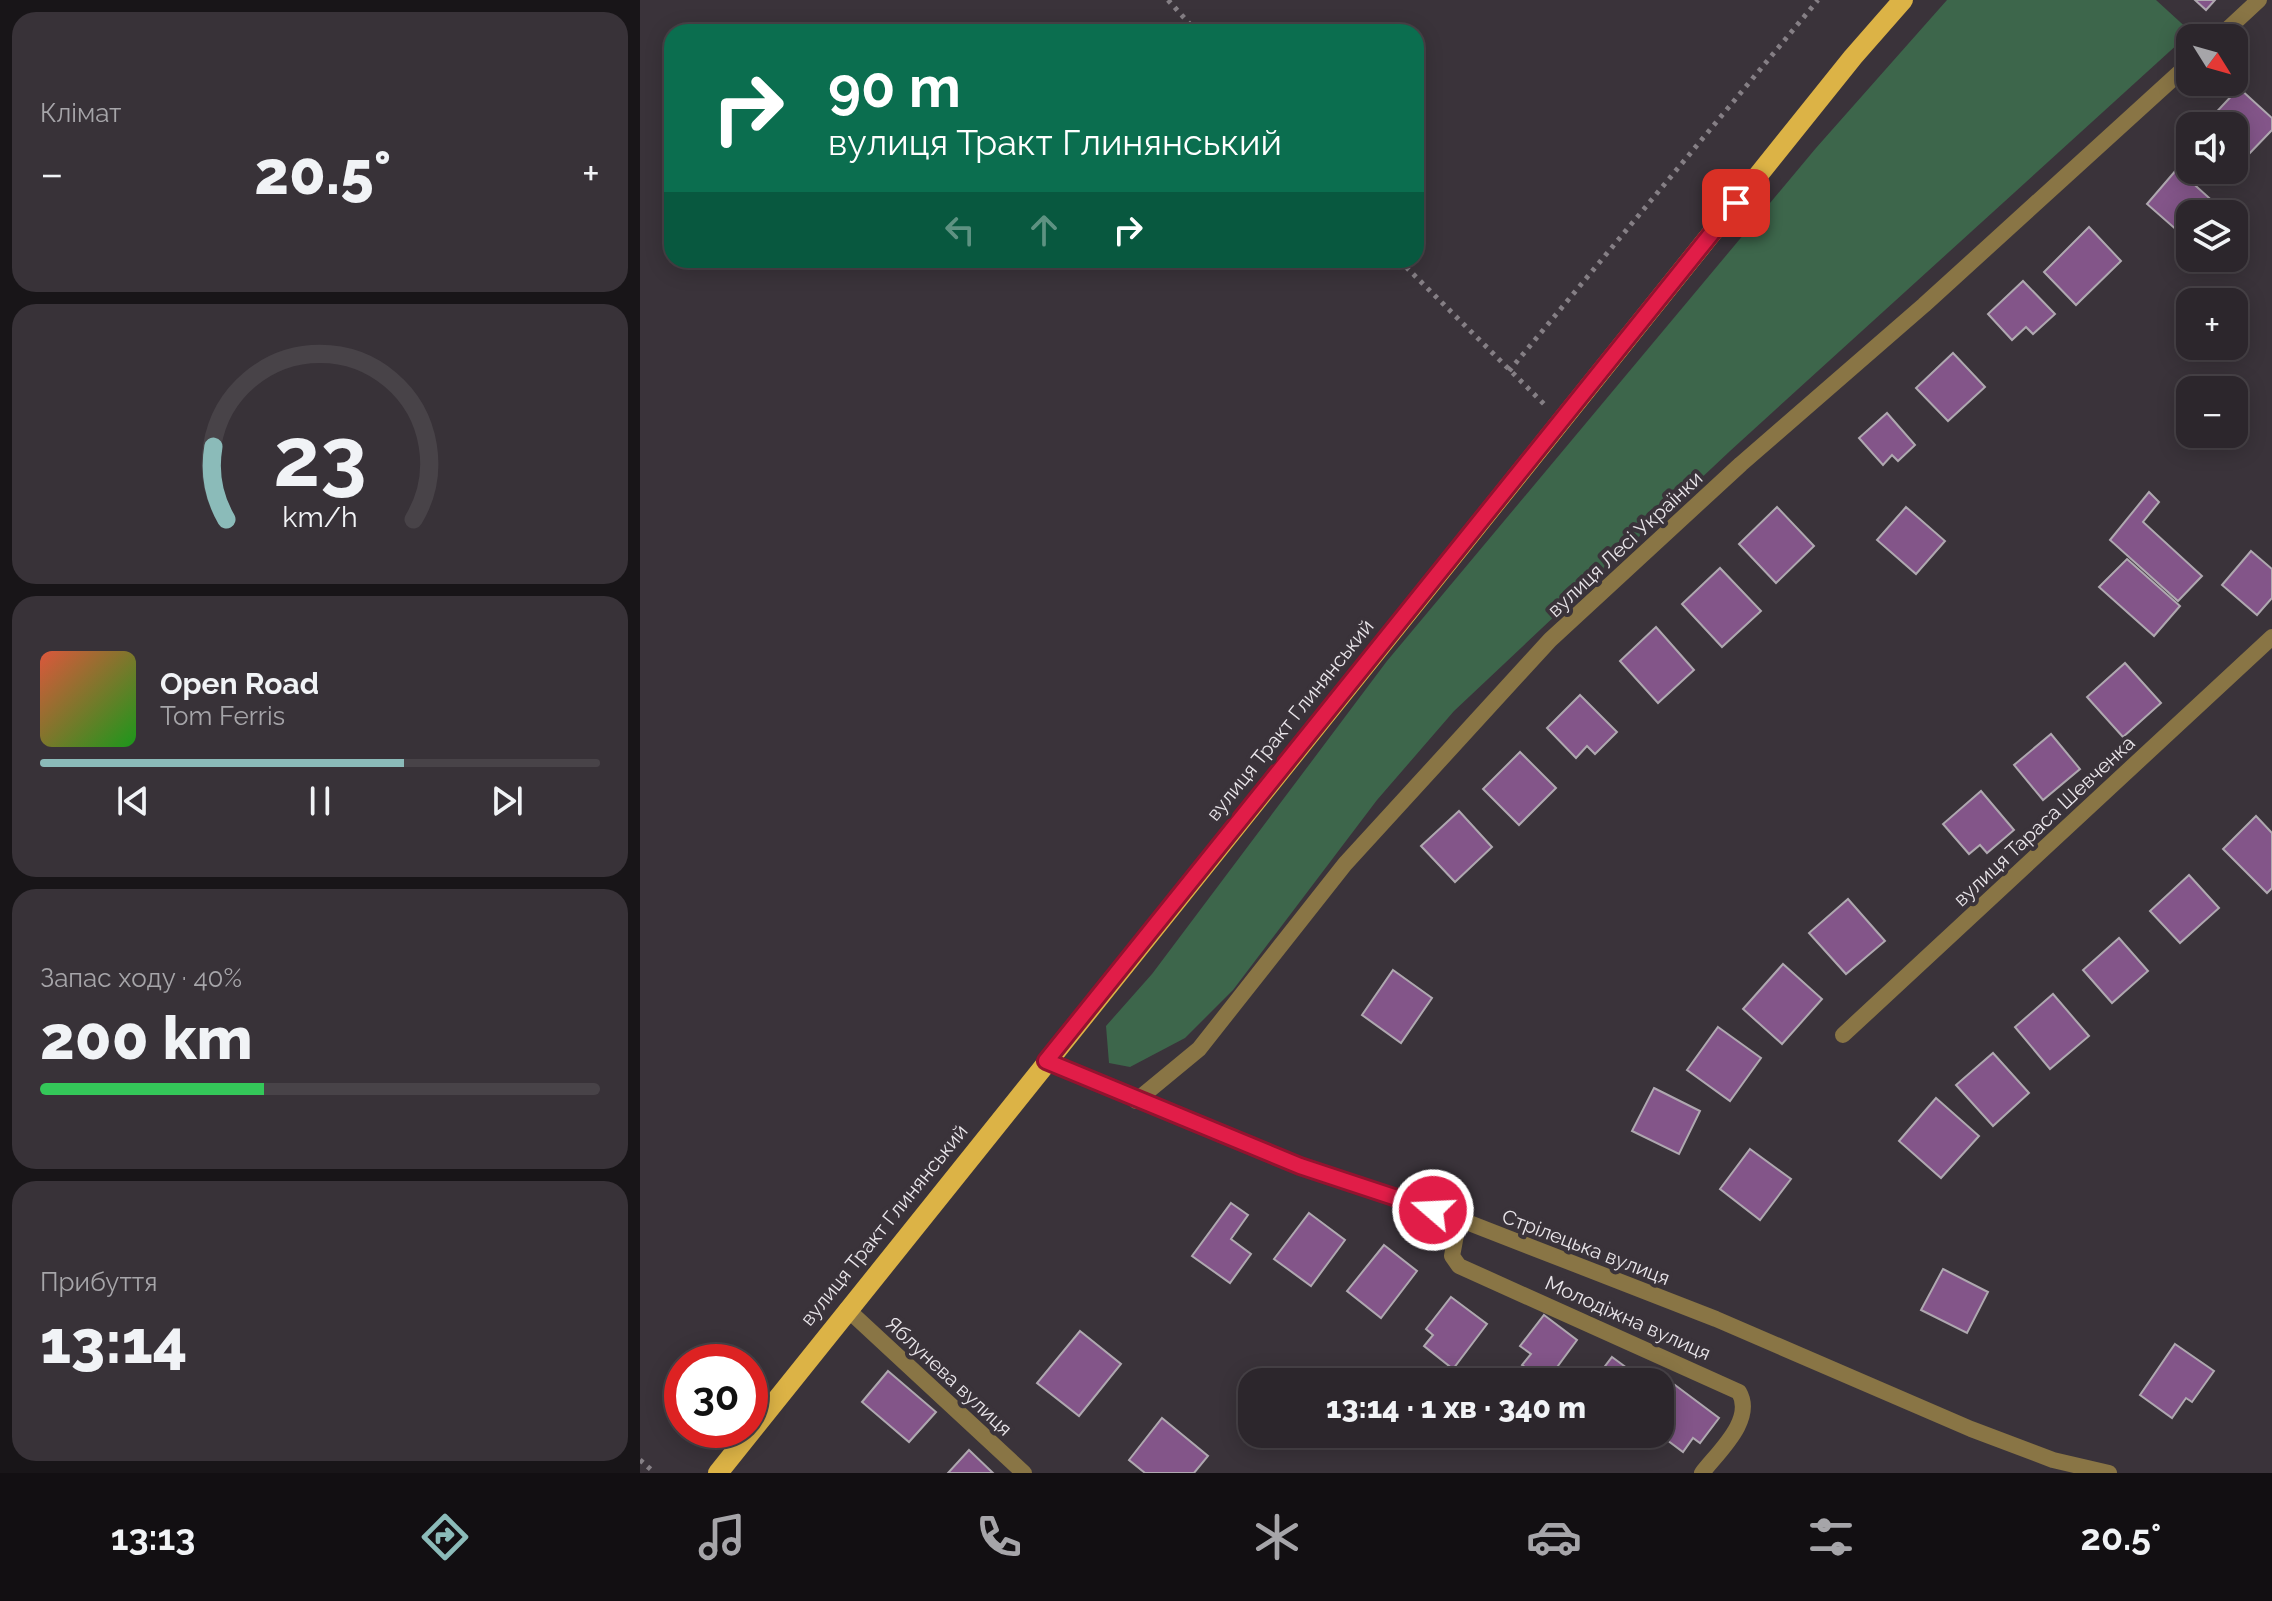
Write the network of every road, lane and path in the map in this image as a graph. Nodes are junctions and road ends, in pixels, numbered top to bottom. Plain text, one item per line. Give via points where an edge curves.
1 (1168, 0) edge
2 (1818, 0) edge
3 (1903, 0) edge
4 (2259, 0) edge
5 (1190, 24) edge
6 (2233, 24) edge
7 (2176, 76) edge
8 (1407, 268) edge
9 (1509, 371) junction
10 (1562, 421) junction
11 (2272, 637) edge
12 (1843, 1035) dead end
13 (1046, 1061) junction
14 (1136, 1101) junction
15 (1459, 1219) junction
16 (847, 1309) junction
17 (640, 1460) edge
18 (655, 1473) edge
19 (718, 1473) edge
20 (1024, 1473) edge
21 (1702, 1473) edge
22 (2109, 1473) edge

1 - 5 path
2 - 9 path
3 - 10 main road, вулиця Тракт Глинянський
4 - 6 street
7 - 14 street, вулиця Лесі Українки via 1550,640 1345,864 1199,1049
8 - 9 path
9 - 10 path
10 - 13 main road, вулиця Тракт Глинянський
11 - 12 street, вулиця Тараса Шевченка
13 - 14 street, Стрілецька вулиця
13 - 16 main road, вулиця Тракт Глинянський
14 - 15 street, Стрілецька вулиця via 1300,1166
15 - 21 street, Молодіжна вулиця via 1452,1256 1459,1266 1739,1392 1739,1424
15 - 22 street, Стрілецька вулиця via 1716,1319 1971,1429 2053,1460
16 - 19 main road, вулиця Тракт Глинянський
16 - 20 street, Яблунева вулиця
17 - 18 path

